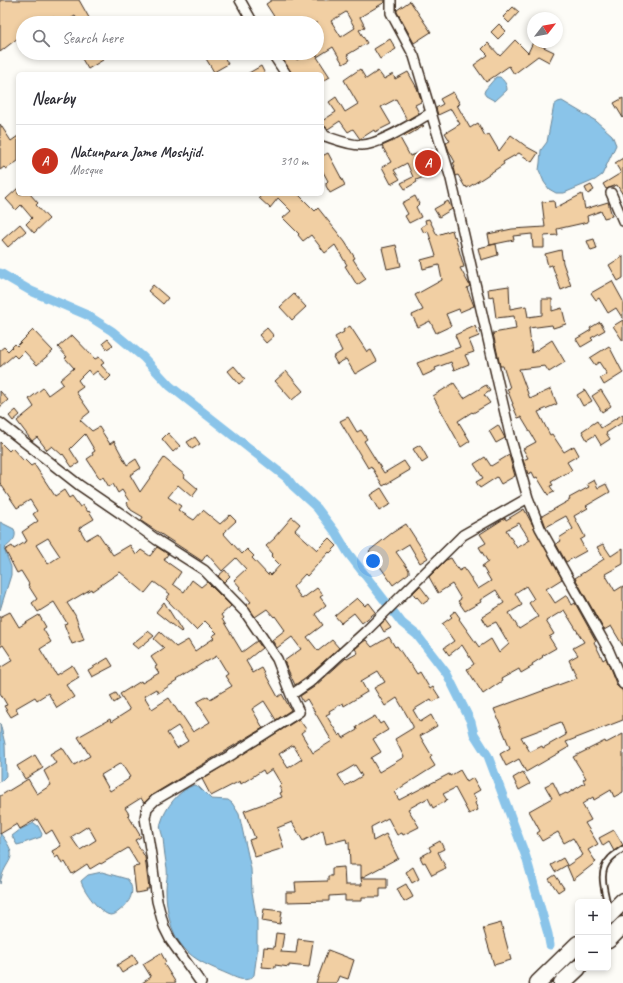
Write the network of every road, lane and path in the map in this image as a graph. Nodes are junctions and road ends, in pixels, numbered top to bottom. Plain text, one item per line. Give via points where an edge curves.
1 (240, 0) edge
2 (391, 0) edge
3 (249, 16) edge
4 (277, 60) edge
5 (285, 72) edge
6 (431, 112) junction
7 (324, 134) edge
8 (611, 193) dead end
9 (623, 221) edge
10 (0, 423) edge
11 (528, 498) junction
12 (623, 684) edge
13 (292, 695) junction
14 (623, 849) edge
15 (606, 899) edge
16 (623, 901) edge
17 (611, 907) edge
18 (623, 925) edge
19 (611, 937) edge
20 (575, 947) edge
21 (575, 971) edge
22 (201, 983) edge
23 (538, 983) edge
24 (562, 983) edge

1 - 3 street
2 - 6 street via 391,13 414,56
4 - 5 street
6 - 7 street via 378,141 363,145
6 - 11 street via 451,179 511,439
8 - 9 street
10 - 13 street via 79,485 204,570 245,612 277,659
11 - 12 street via 540,528 609,652
11 - 13 street via 463,535 365,632
13 - 22 street via 299,712 146,808 145,818 157,901 164,927
14 - 15 lane via 609,859 604,870
16 - 17 highway
18 - 19 highway
20 - 23 highway
21 - 24 highway

